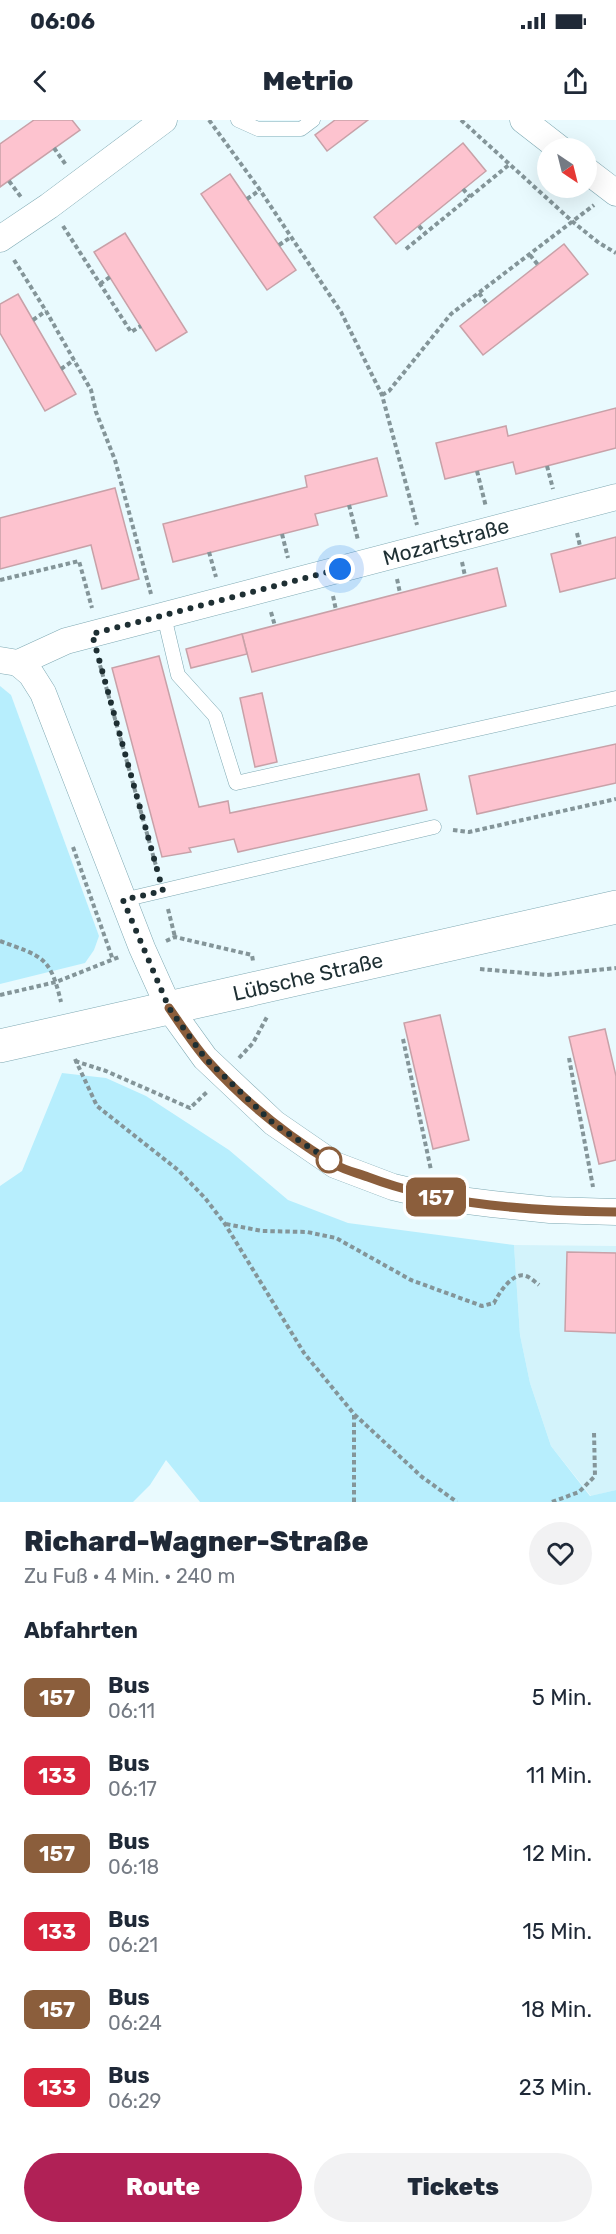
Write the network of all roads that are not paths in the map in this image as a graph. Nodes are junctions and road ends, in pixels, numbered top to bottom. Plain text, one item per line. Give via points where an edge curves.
1 (164, 120) edge
2 (238, 120) edge
3 (313, 120) edge
4 (523, 120) edge
5 (546, 138) edge
6 (597, 178) edge
7 (615, 191) edge
8 (0, 239) edge
9 (616, 497) edge
10 (159, 609) junction
11 (9, 661) edge
12 (616, 698) edge
13 (434, 827) road end
14 (123, 900) junction
15 (616, 907) edge
16 (169, 1008) junction
17 (0, 1047) edge
18 (607, 1212) edge

1 - 8 street
2 - 3 lane via 258,129 301,129
4 - 5 street
6 - 7 street
9 - 10 street, Mozartstraße
10 - 11 street, Mozartstraße via 93,626 66,641
10 - 12 lane via 178,675 215,716 236,783
11 - 14 street via 31,674 43,693
13 - 14 lane
14 - 16 street
15 - 16 street, Lübsche Straße
16 - 17 street, Lübsche Straße via 72,1046
16 - 18 street via 222,1076 274,1124 336,1165 393,1187 436,1197

